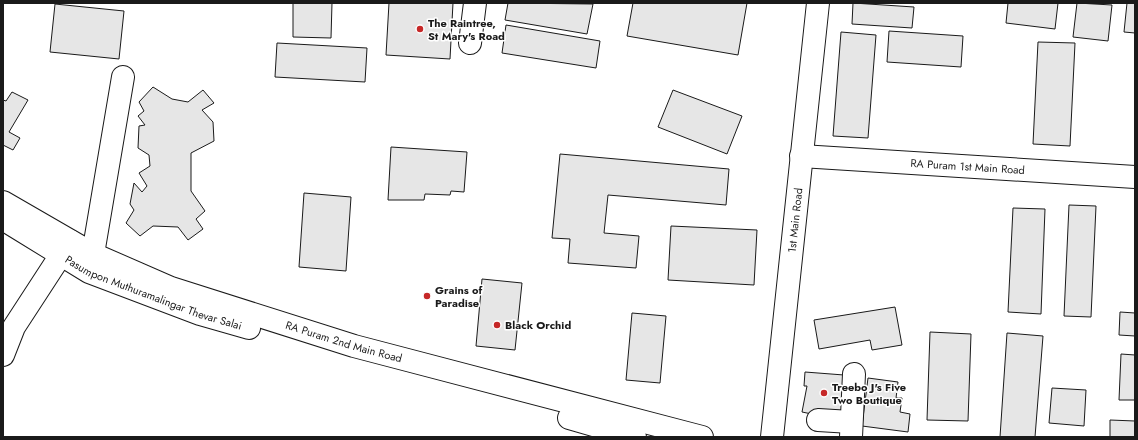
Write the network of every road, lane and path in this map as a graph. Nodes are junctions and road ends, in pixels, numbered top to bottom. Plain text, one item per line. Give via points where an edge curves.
1 (475, 3) edge
2 (818, 3) edge
3 (470, 43) dead end
4 (123, 77) dead end
5 (801, 156) junction
6 (1135, 177) edge
7 (3, 202) edge
8 (3, 219) edge
9 (66, 248) junction
10 (93, 254) junction
11 (8, 325) edge
12 (3, 355) edge
13 (854, 374) dead end
14 (818, 420) dead end
15 (851, 429) edge
16 (635, 437) edge
17 (702, 437) edge
18 (772, 437) edge

1 - 3 main road
2 - 5 main road, 1st Main Road
4 - 10 main road
5 - 6 main road, RA Puram 1st Main Road
5 - 18 main road, 1st Main Road
7 - 9 main road, RA Puram 2nd Main Road
8 - 9 main road, Pasumpon Muthuramalingar Thevar Salai
9 - 10 main road, RA Puram 2nd Main Road
9 - 11 main road
9 - 16 main road, Pasumpon Muthuramalingar Thevar Salai via 90,272 200,314 402,369
10 - 17 main road, RA Puram 2nd Main Road via 171,288 347,343
11 - 12 main road
13 - 15 main road
14 - 15 main road

